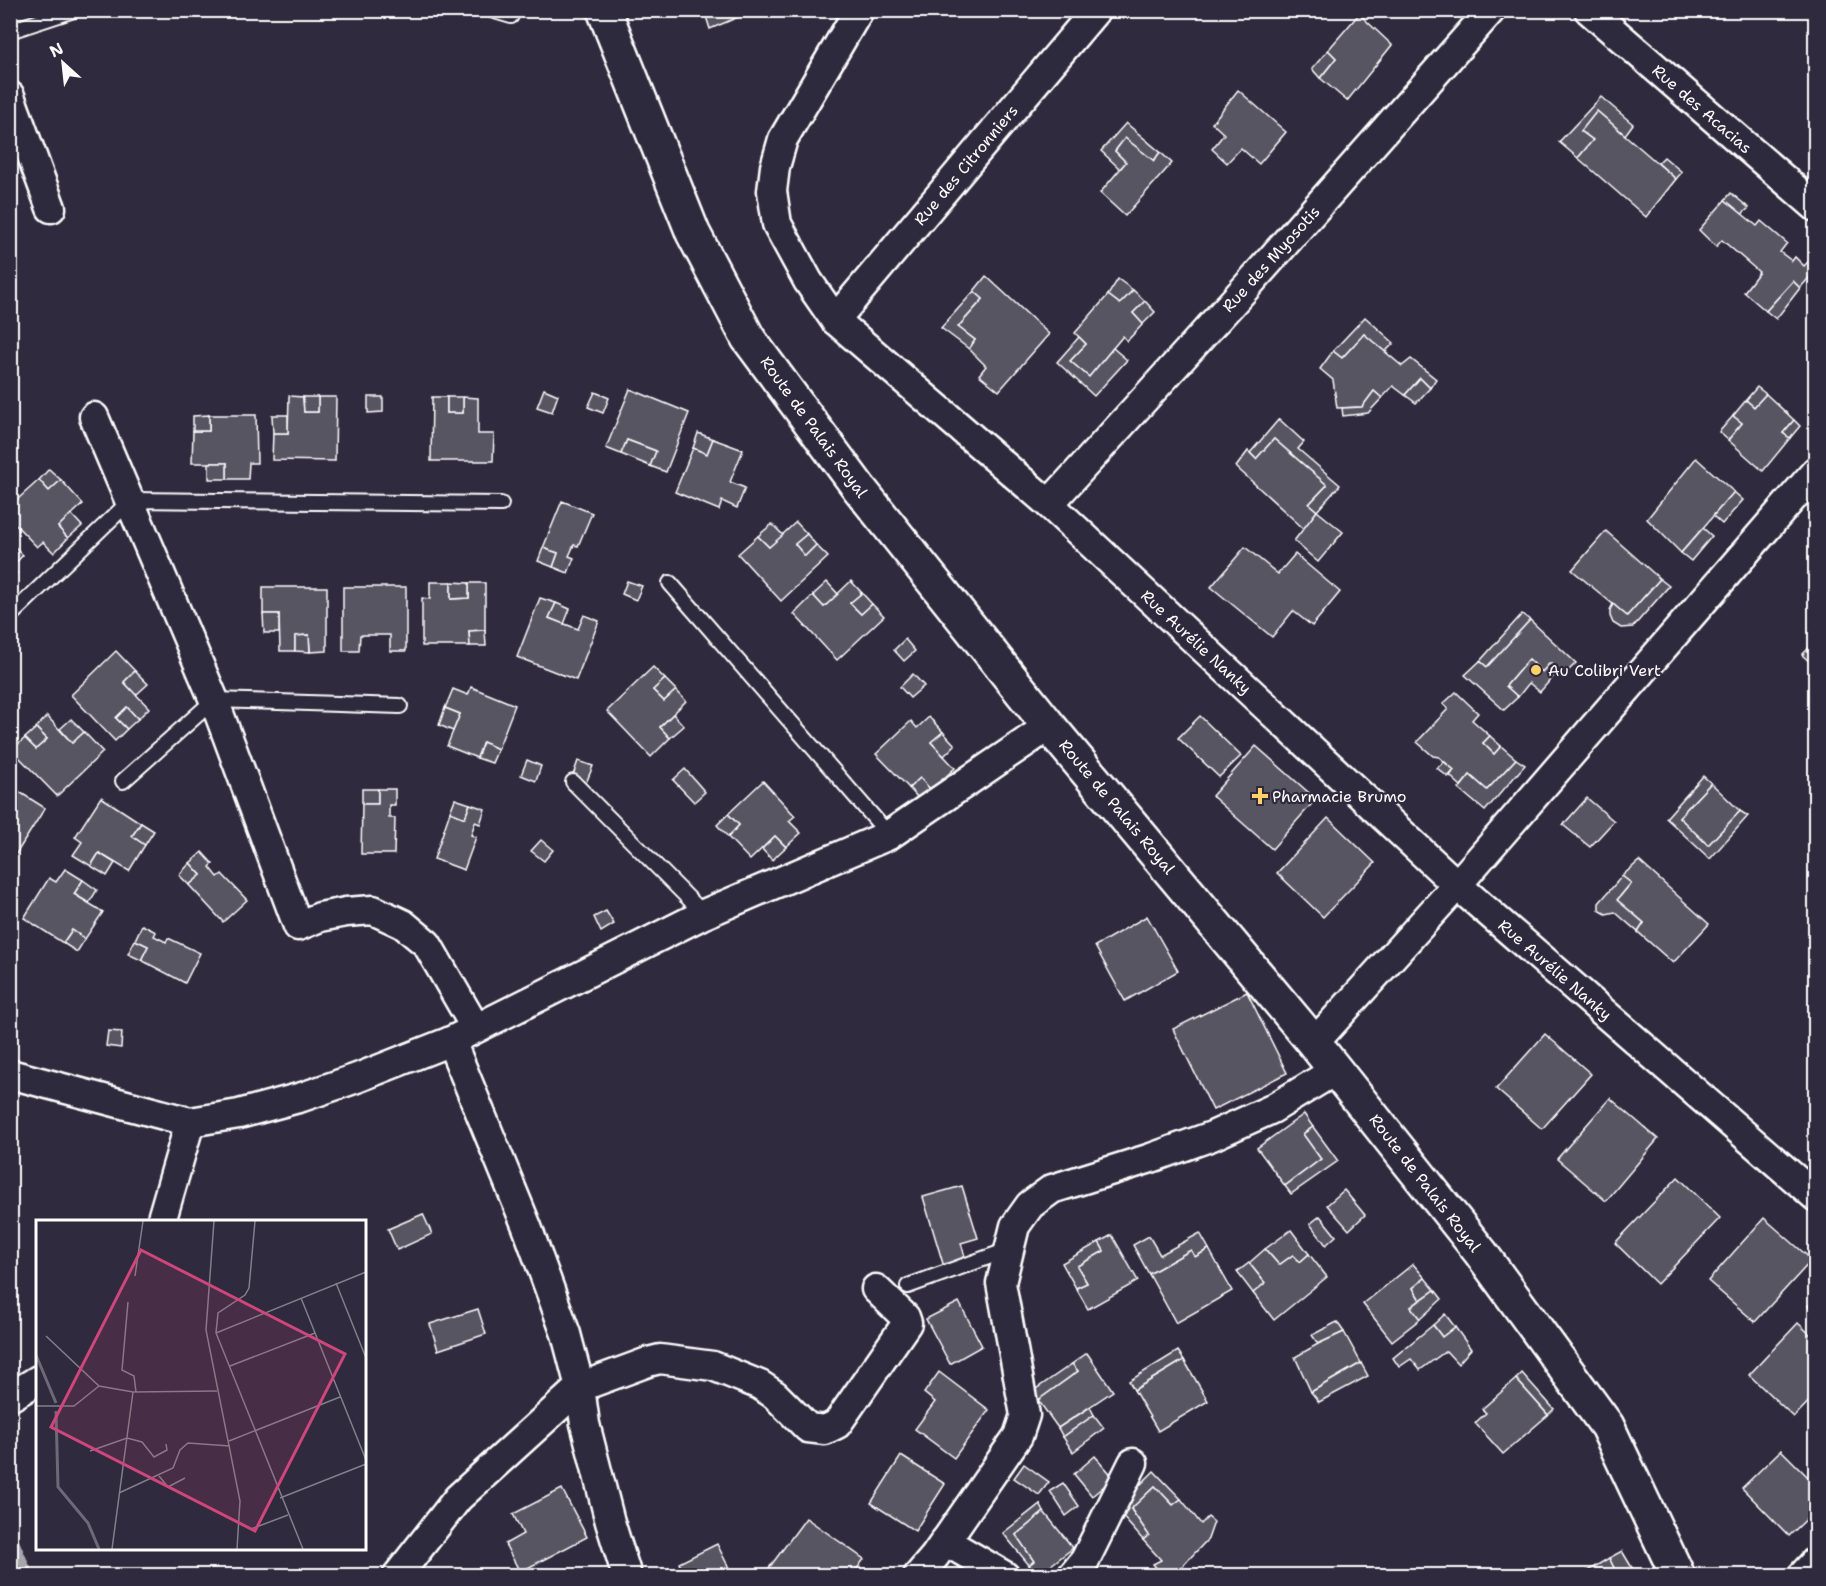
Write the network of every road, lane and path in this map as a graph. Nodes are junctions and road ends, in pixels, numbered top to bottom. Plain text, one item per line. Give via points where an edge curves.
1 (74, 10) edge
2 (491, 10) edge
3 (604, 10) edge
4 (858, 10) edge
5 (1096, 10) edge
6 (1491, 10) edge
7 (1589, 10) edge
8 (511, 16) dead end
9 (10, 31) edge
10 (10, 96) edge
11 (1815, 207) edge
12 (51, 208) dead end
13 (835, 320) junction
14 (94, 417) dead end
15 (1815, 471) edge
16 (131, 500) junction
17 (501, 504) dead end
18 (1048, 504) junction
19 (670, 583) dead end
20 (10, 616) edge
21 (214, 700) junction
22 (400, 706) dead end
23 (1049, 726) junction
24 (123, 781) dead end
25 (573, 782) dead end
26 (889, 835) junction
27 (1457, 885) junction
28 (704, 914) junction
29 (463, 1034) junction
30 (1314, 1043) junction
31 (1336, 1070) junction
32 (10, 1074) edge
33 (190, 1122) junction
34 (1815, 1197) edge
35 (161, 1220) edge
36 (1008, 1250) junction
37 (908, 1286) dead end
38 (876, 1289) dead end
39 (36, 1381) edge
40 (580, 1387) junction
41 (10, 1397) edge
42 (1133, 1463) dead end
43 (945, 1541) junction
44 (1815, 1561) edge
45 (397, 1575) edge
46 (627, 1575) edge
47 (918, 1575) edge
48 (1005, 1575) edge
49 (1072, 1575) edge
50 (1678, 1575) edge
51 (1802, 1575) edge

1 - 9 lane
2 - 8 lane
3 - 23 main road, Route de Palais Royal via 693,233 748,338 859,488
4 - 13 street, Rue Aurélie Nanky via 783,138 772,191 777,224
5 - 13 street, Rue des Citronniers
6 - 18 street, Rue des Myosotis
7 - 11 street, Rue des Acacias
10 - 12 street
13 - 18 street, Rue Aurélie Nanky
14 - 16 street
15 - 27 street
16 - 17 lane
16 - 20 lane
16 - 21 street
18 - 27 street, Rue Aurélie Nanky
19 - 26 lane
21 - 22 lane
21 - 24 lane
21 - 29 street via 298,926 320,917 373,910 403,924 427,944
23 - 26 street
23 - 30 main road, Route de Palais Royal
25 - 28 lane
26 - 28 street
27 - 30 street
27 - 34 street, Rue Aurélie Nanky
28 - 29 street
29 - 33 street via 302,1097
29 - 40 street via 526,1227 566,1334
30 - 31 main road, Route de Palais Royal
31 - 36 street via 1272,1109 1212,1136 1052,1190 1030,1205 1015,1226
31 - 50 main road, Route de Palais Royal via 1481,1253 1607,1426
32 - 33 street
33 - 35 street
36 - 37 lane
36 - 43 street via 1001,1283 1025,1415 1018,1436
38 - 40 street via 907,1323 837,1424 825,1430 808,1428 760,1384 702,1364 660,1359
39 - 41 street
40 - 45 street via 458,1498
40 - 46 street via 588,1435
42 - 49 street via 1085,1560
43 - 47 street
43 - 48 street
44 - 51 street

